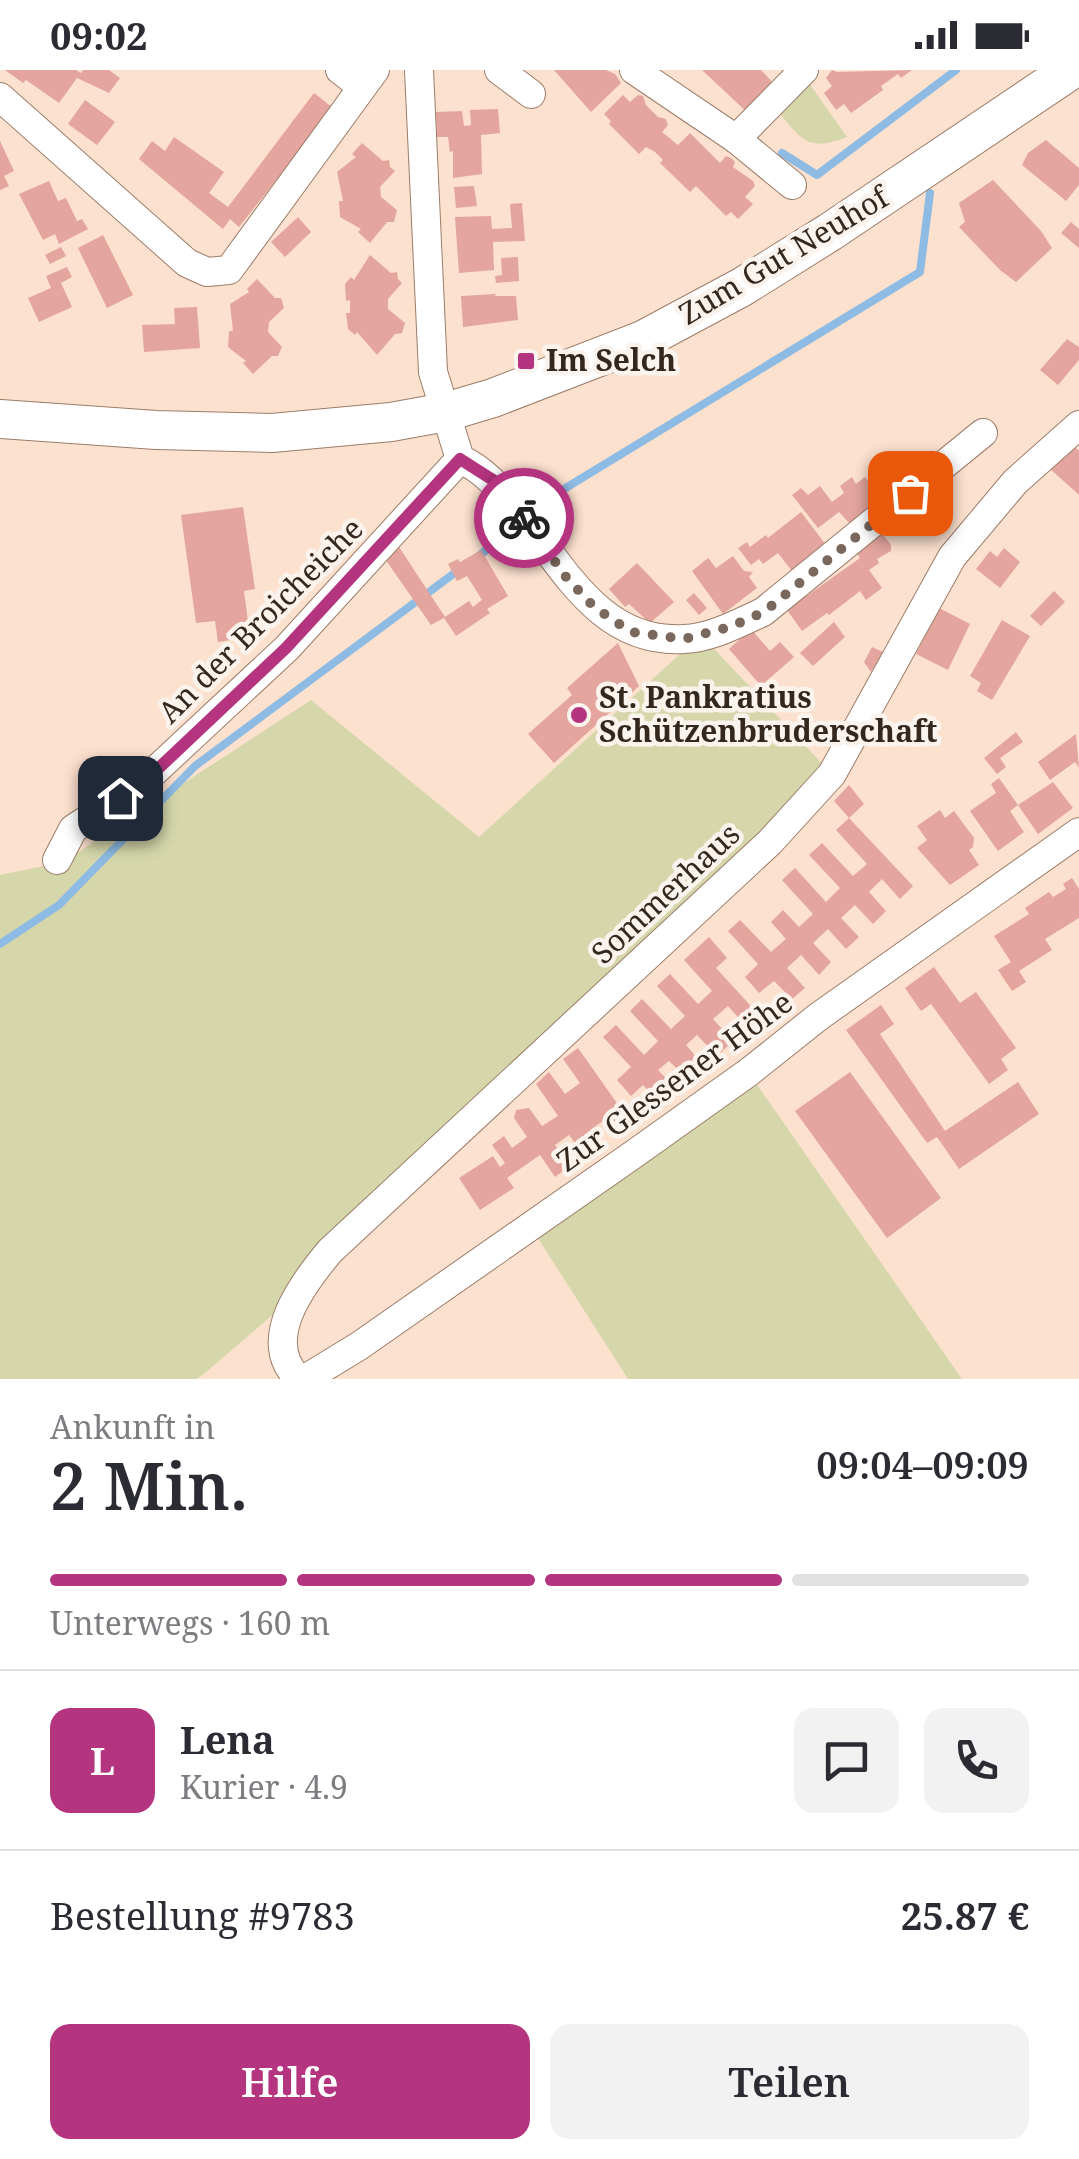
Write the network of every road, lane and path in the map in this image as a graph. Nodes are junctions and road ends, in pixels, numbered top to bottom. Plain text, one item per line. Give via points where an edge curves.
1 (419, 70) edge
2 (499, 70) edge
3 (634, 70) edge
4 (803, 70) edge
5 (1071, 70) edge
6 (359, 76) edge
7 (531, 94) dead end
8 (0, 97) edge
9 (736, 139) junction
10 (792, 185) dead end
11 (446, 412) junction
12 (0, 419) edge
13 (1079, 425) edge
14 (983, 433) dead end
15 (460, 459) junction
16 (1079, 832) edge
17 (57, 860) dead end
18 (302, 1379) edge

1 - 11 street via 433,372
2 - 7 street
3 - 9 street
4 - 9 street
5 - 11 main road, Zum Gut Neuhof via 725,296 643,340
6 - 8 street via 229,270 207,272 188,263
9 - 10 street
11 - 12 main road, Zum Gut Neuhof via 272,433
11 - 15 street
13 - 18 street, Sommerhaus via 1015,482 952,557 832,774 770,842 330,1251 289,1310 286,1359
14 - 15 street via 764,612 684,639 631,632 594,607 493,480
15 - 17 street, An der Broicheiche via 286,648 144,782 73,829
16 - 18 street, Zur Glessener Höhe via 526,1230

